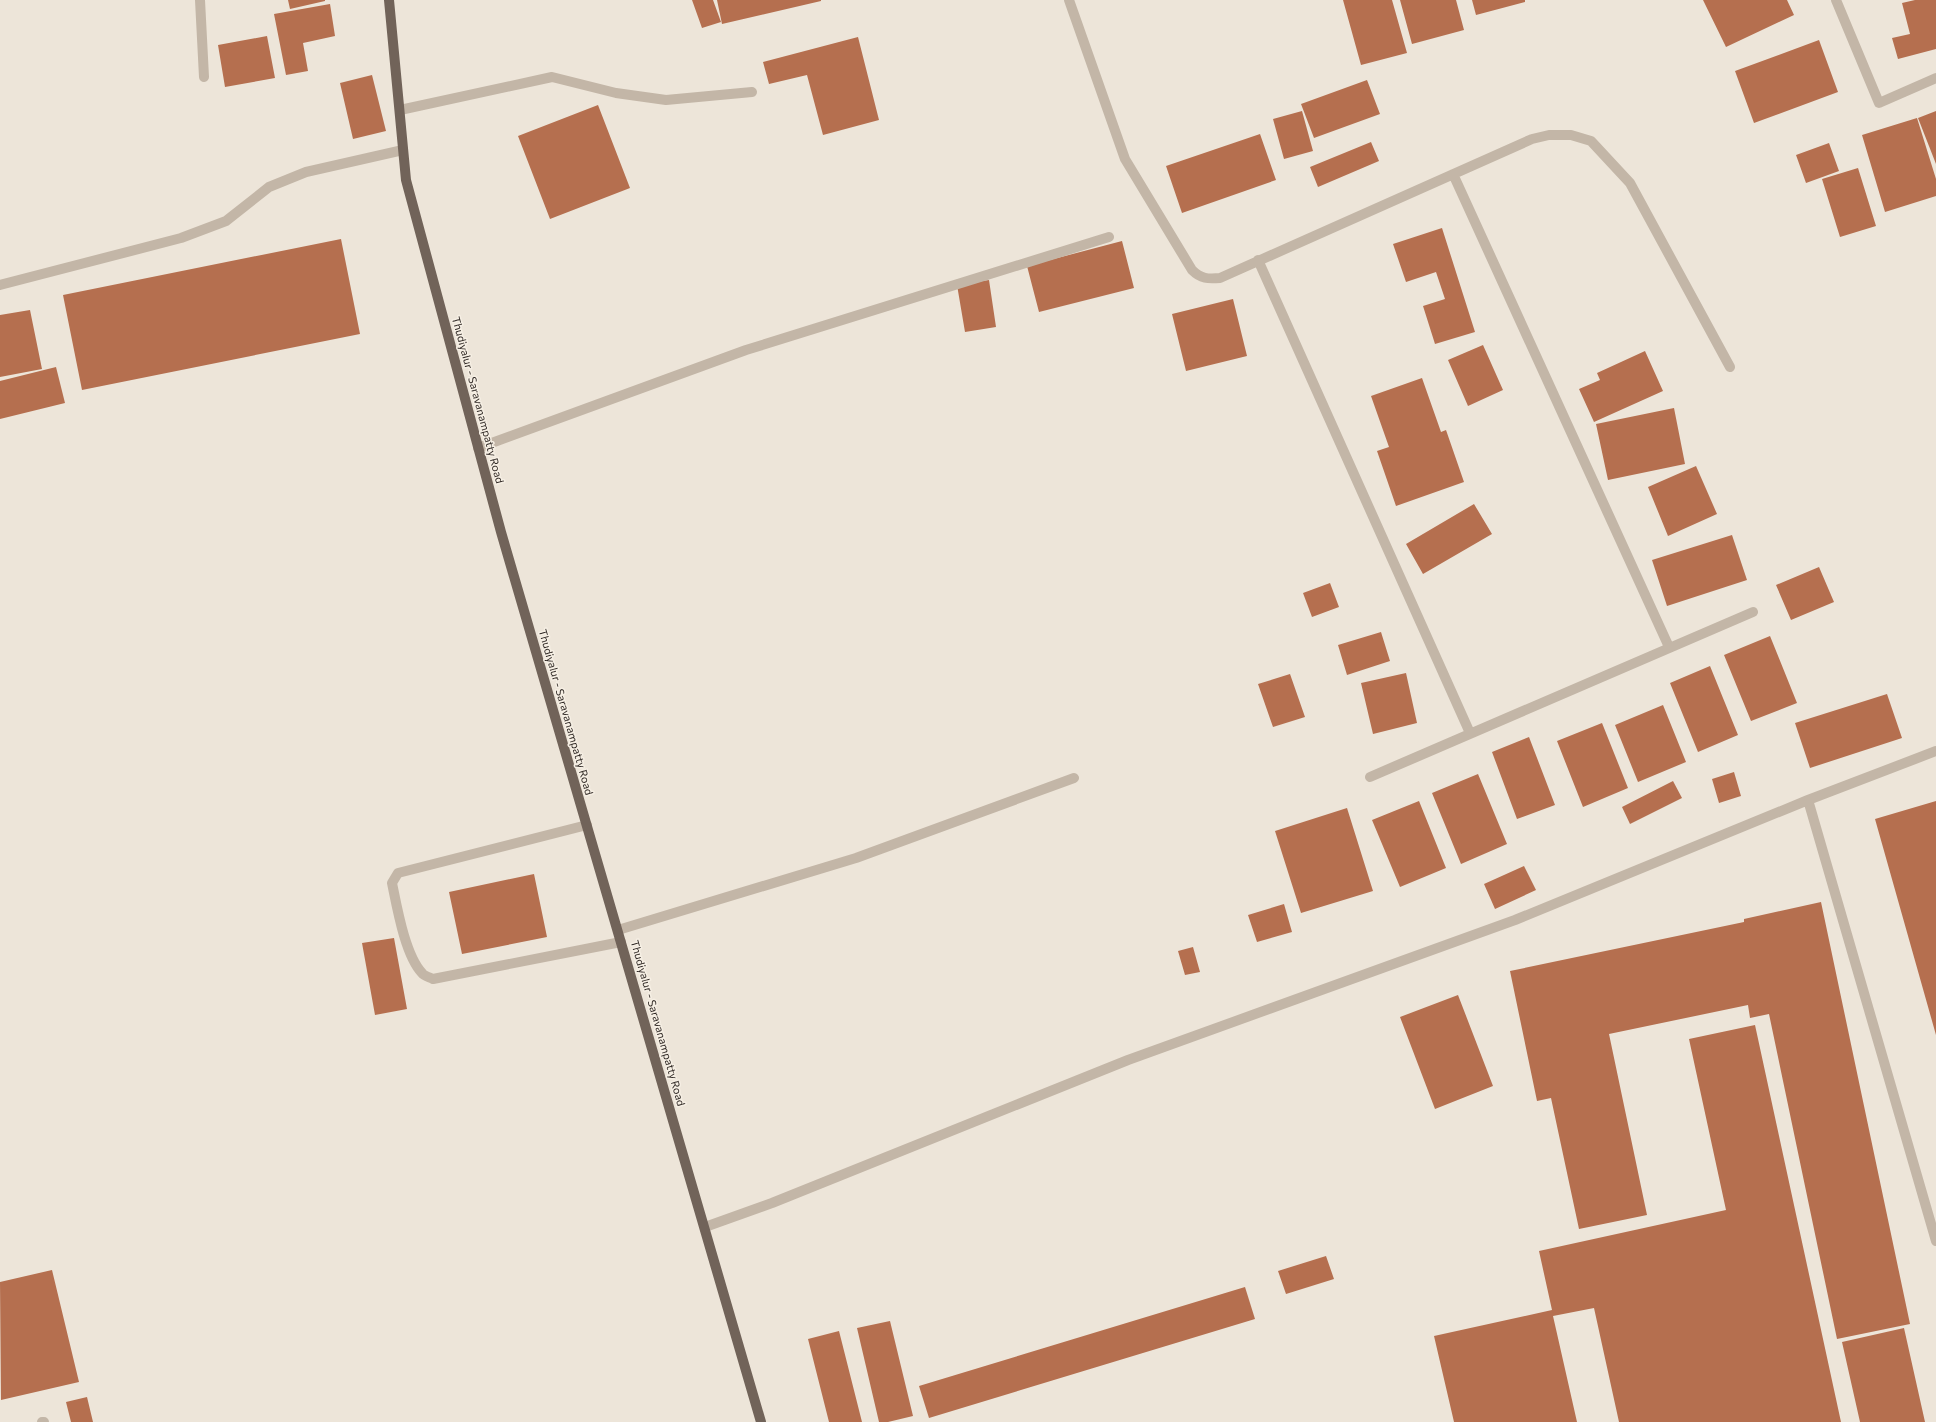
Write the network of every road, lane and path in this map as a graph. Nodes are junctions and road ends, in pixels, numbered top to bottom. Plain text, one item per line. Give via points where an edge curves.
1 (200, 0) edge
2 (390, 0) edge
3 (1069, 0) edge
4 (1836, 0) edge
5 (204, 77) dead end
6 (1936, 78) edge
7 (752, 92) dead end
8 (400, 110) junction
9 (403, 150) junction
10 (1453, 174) junction
11 (1109, 236) dead end
12 (1258, 260) junction
13 (0, 285) edge
14 (1730, 367) dead end
15 (478, 448) junction
16 (1753, 612) dead end
17 (1669, 647) junction
18 (1470, 733) junction
19 (1936, 751) edge
20 (1370, 777) dead end
21 (1074, 778) dead end
22 (1808, 800) junction
23 (587, 825) junction
24 (618, 930) junction
25 (621, 942) junction
26 (705, 1227) junction
27 (1936, 1241) edge
28 (761, 1422) edge

1 - 5 street
2 - 8 main road, Thudiyalur - Saravanampatty Road
3 - 12 street via 1126,159 1192,270 1198,276 1207,279 1220,278
4 - 6 street via 1879,103
7 - 8 street via 666,100 616,93 552,77
8 - 9 main road, Thudiyalur - Saravanampatty Road
9 - 13 street via 306,172 269,187 226,221 181,238
9 - 15 main road, Thudiyalur - Saravanampatty Road via 406,180
10 - 12 street
10 - 14 street via 1532,139 1549,135 1572,135 1591,141 1630,182
10 - 17 street
11 - 15 street via 746,350
12 - 18 street
15 - 23 main road, Thudiyalur - Saravanampatty Road
16 - 17 street
17 - 18 street
18 - 20 street
19 - 22 street
21 - 24 street via 856,858
22 - 26 street via 1515,920 1128,1060 772,1203
22 - 27 street
23 - 24 main road, Thudiyalur - Saravanampatty Road
23 - 25 street via 398,873 392,882 401,924 414,963 423,974 433,979
24 - 25 main road, Thudiyalur - Saravanampatty Road
25 - 26 main road, Thudiyalur - Saravanampatty Road
26 - 28 main road, Thudiyalur - Saravanampatty Road

